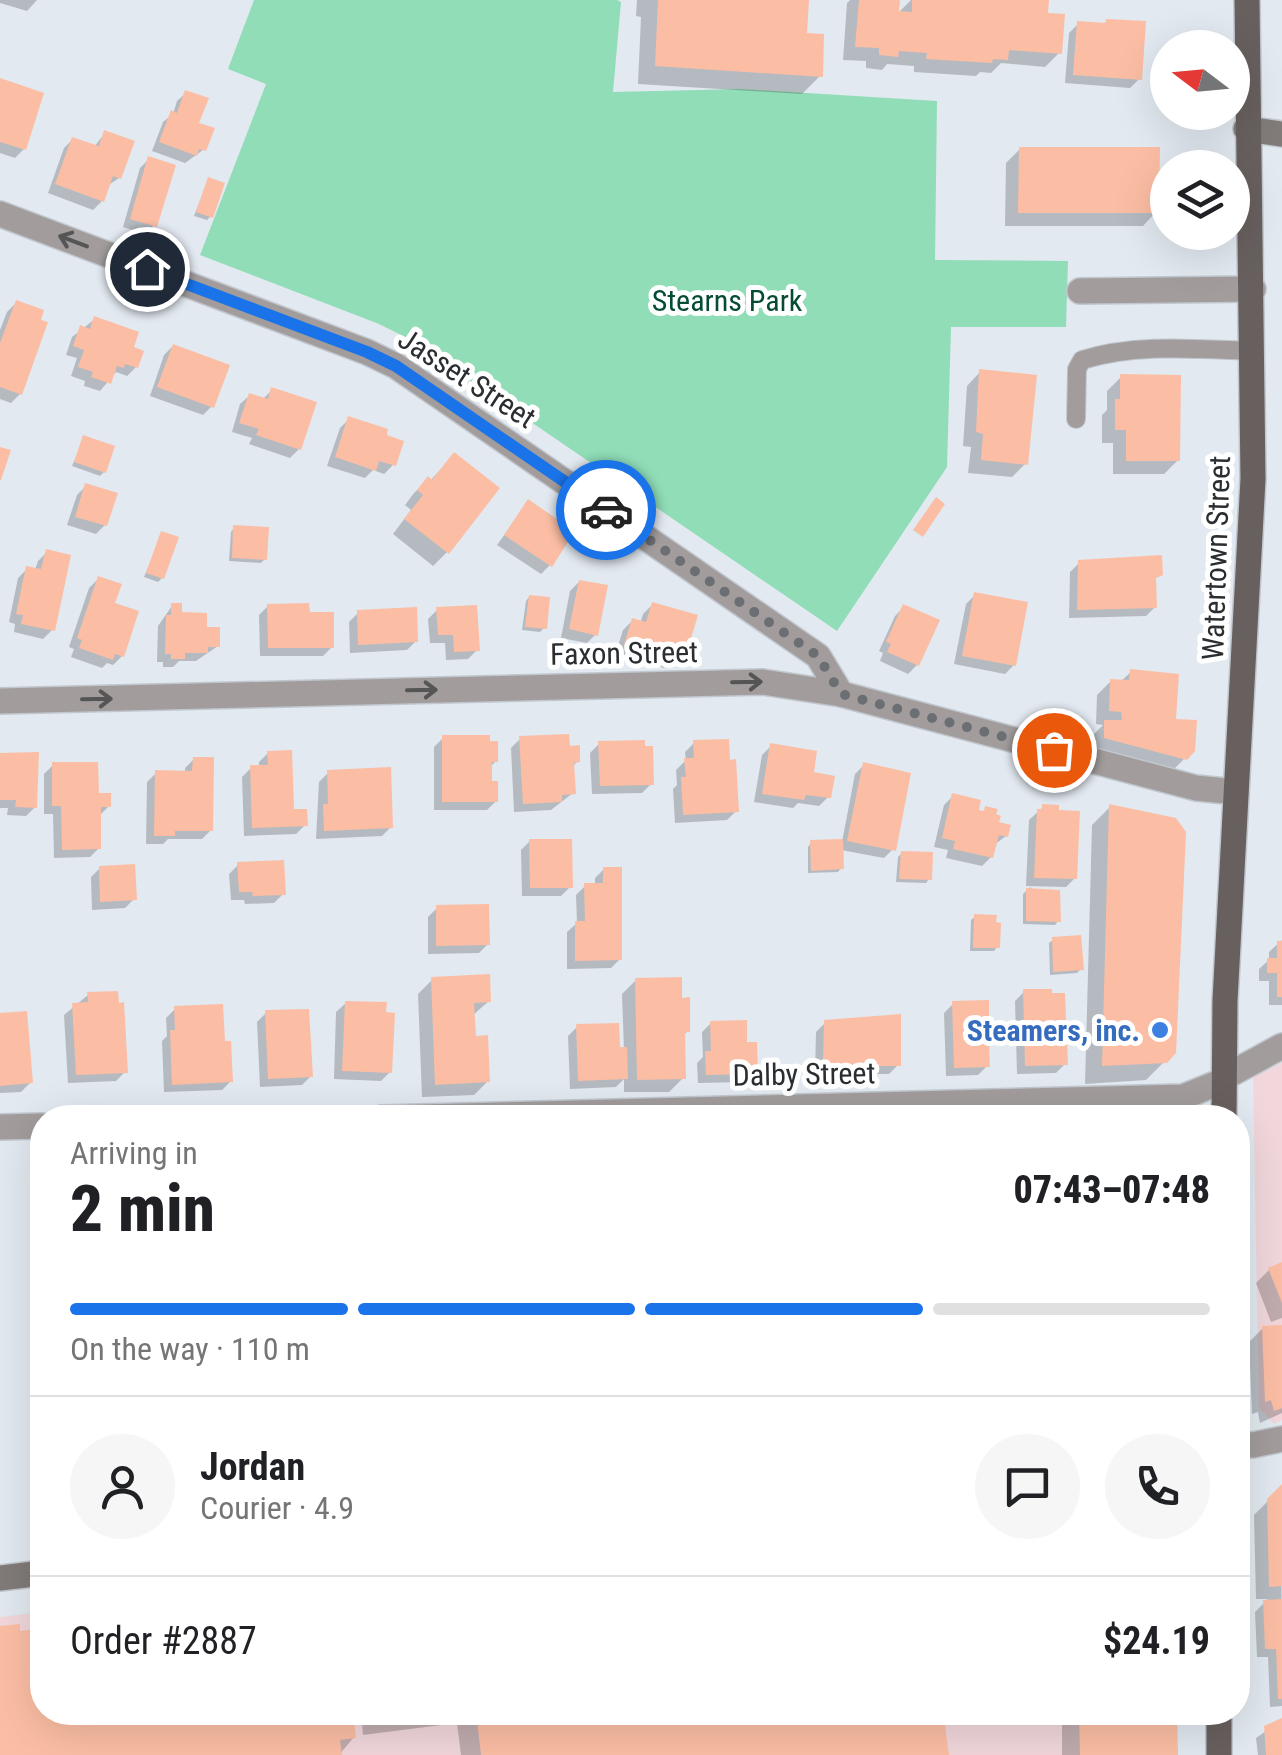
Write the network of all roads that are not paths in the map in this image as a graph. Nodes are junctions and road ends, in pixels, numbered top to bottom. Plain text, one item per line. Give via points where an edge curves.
1 (1247, 0) edge
2 (1247, 30) edge
3 (1246, 130) edge
4 (1250, 130) edge
5 (1282, 134) edge
6 (0, 214) edge
7 (1252, 289) junction
8 (1080, 292) dead end
9 (1253, 350) junction
10 (1076, 419) dead end
11 (841, 694) junction
12 (0, 701) edge
13 (1236, 792) junction
14 (1282, 1046) edge
15 (1225, 1079) junction
16 (878, 1105) edge
17 (1224, 1105) edge
18 (30, 1126) edge
19 (0, 1127) edge
20 (1282, 1439) edge
21 (1250, 1445) edge
22 (30, 1574) edge
23 (0, 1578) edge
24 (1219, 1725) edge
25 (1219, 1755) edge

1 - 2 main road, Watertown Street
3 - 7 main road, Watertown Street
4 - 5 street
11 -> 6 street, Jasset Street via 818,656 396,366
7 - 8 street
7 - 9 main road, Watertown Street
9 - 10 lane via 1152,349 1082,360
9 - 13 main road, Watertown Street via 1251,547
12 -> 11 street, Faxon Street via 763,682
11 - 13 street, Faxon Street via 1196,788
13 - 15 main road, Watertown Street
14 - 15 street, Dalby Street
15 - 16 street, Dalby Street via 1183,1097
15 - 17 main road, Watertown Street
18 - 19 street
20 - 21 street
22 - 23 street
24 - 25 main road

